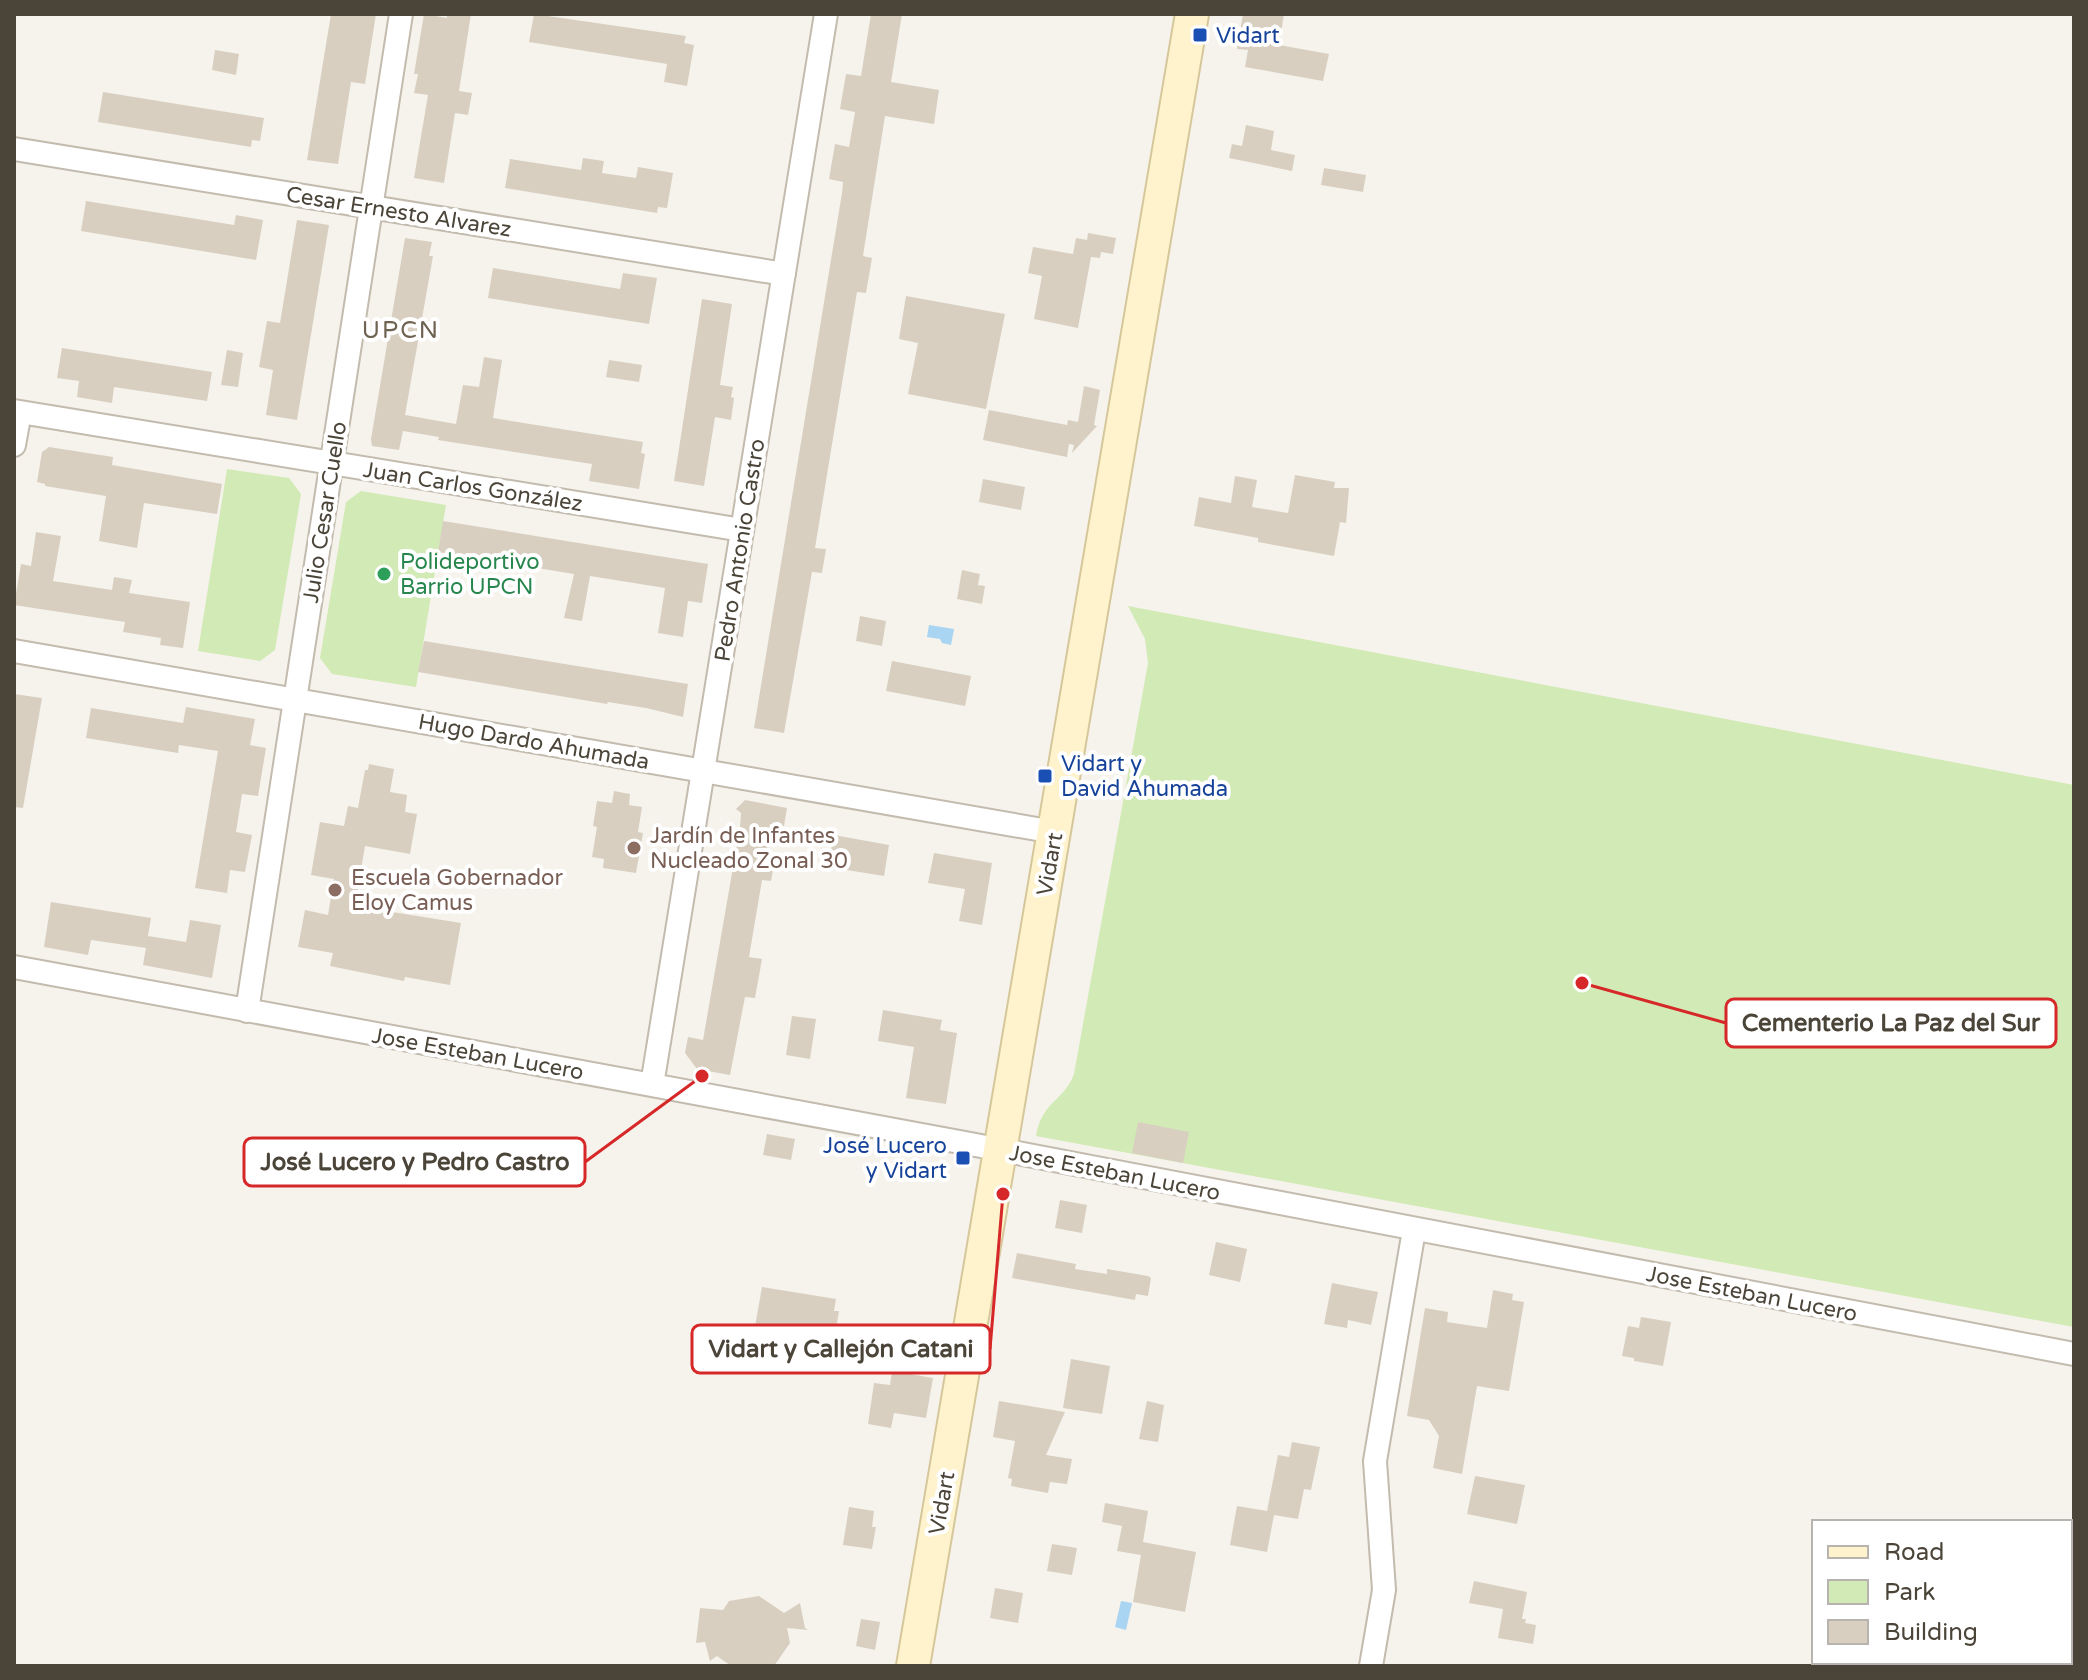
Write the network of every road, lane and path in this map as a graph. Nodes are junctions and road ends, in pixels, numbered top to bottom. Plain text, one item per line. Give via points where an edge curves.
1 (401, 14) edge
2 (826, 14) edge
3 (1192, 14) edge
4 (14, 149) edge
5 (371, 207) junction
6 (784, 274) junction
7 (17, 411) edge
8 (14, 445) edge
9 (331, 463) junction
10 (742, 530) junction
11 (14, 651) edge
12 (295, 700) junction
13 (703, 770) junction
14 (1054, 832) junction
15 (14, 967) edge
16 (247, 1011) junction
17 (652, 1085) junction
18 (1000, 1150) junction
19 (1414, 1230) junction
20 (2074, 1354) edge
21 (913, 1666) edge
22 (1371, 1666) edge

1 - 5 street, Julio Cesar Cuello
2 - 6 street, Pedro Antonio Castro
3 - 14 street, Vidart
4 - 5 street, Cesar Ernesto Alvarez
5 - 6 street, Cesar Ernesto Alvarez
5 - 9 street, Julio Cesar Cuello
6 - 10 street, Pedro Antonio Castro
7 - 8 street
7 - 9 street, Juan Carlos González
9 - 10 street, Juan Carlos González
9 - 12 street, Julio Cesar Cuello
10 - 13 street, Pedro Antonio Castro
11 - 12 street, Hugo Dardo Ahumada
12 - 13 street, Hugo Dardo Ahumada
12 - 16 street, Julio Cesar Cuello
13 - 14 street, Hugo Dardo Ahumada
13 - 17 street, Pedro Antonio Castro
14 - 18 street, Vidart
15 - 16 street, Jose Esteban Lucero
16 - 17 street, Jose Esteban Lucero
17 - 18 street, Jose Esteban Lucero
18 - 19 street, Jose Esteban Lucero
18 - 21 street, Vidart
19 - 20 street, Jose Esteban Lucero
19 - 22 street via 1375,1461 1384,1590

